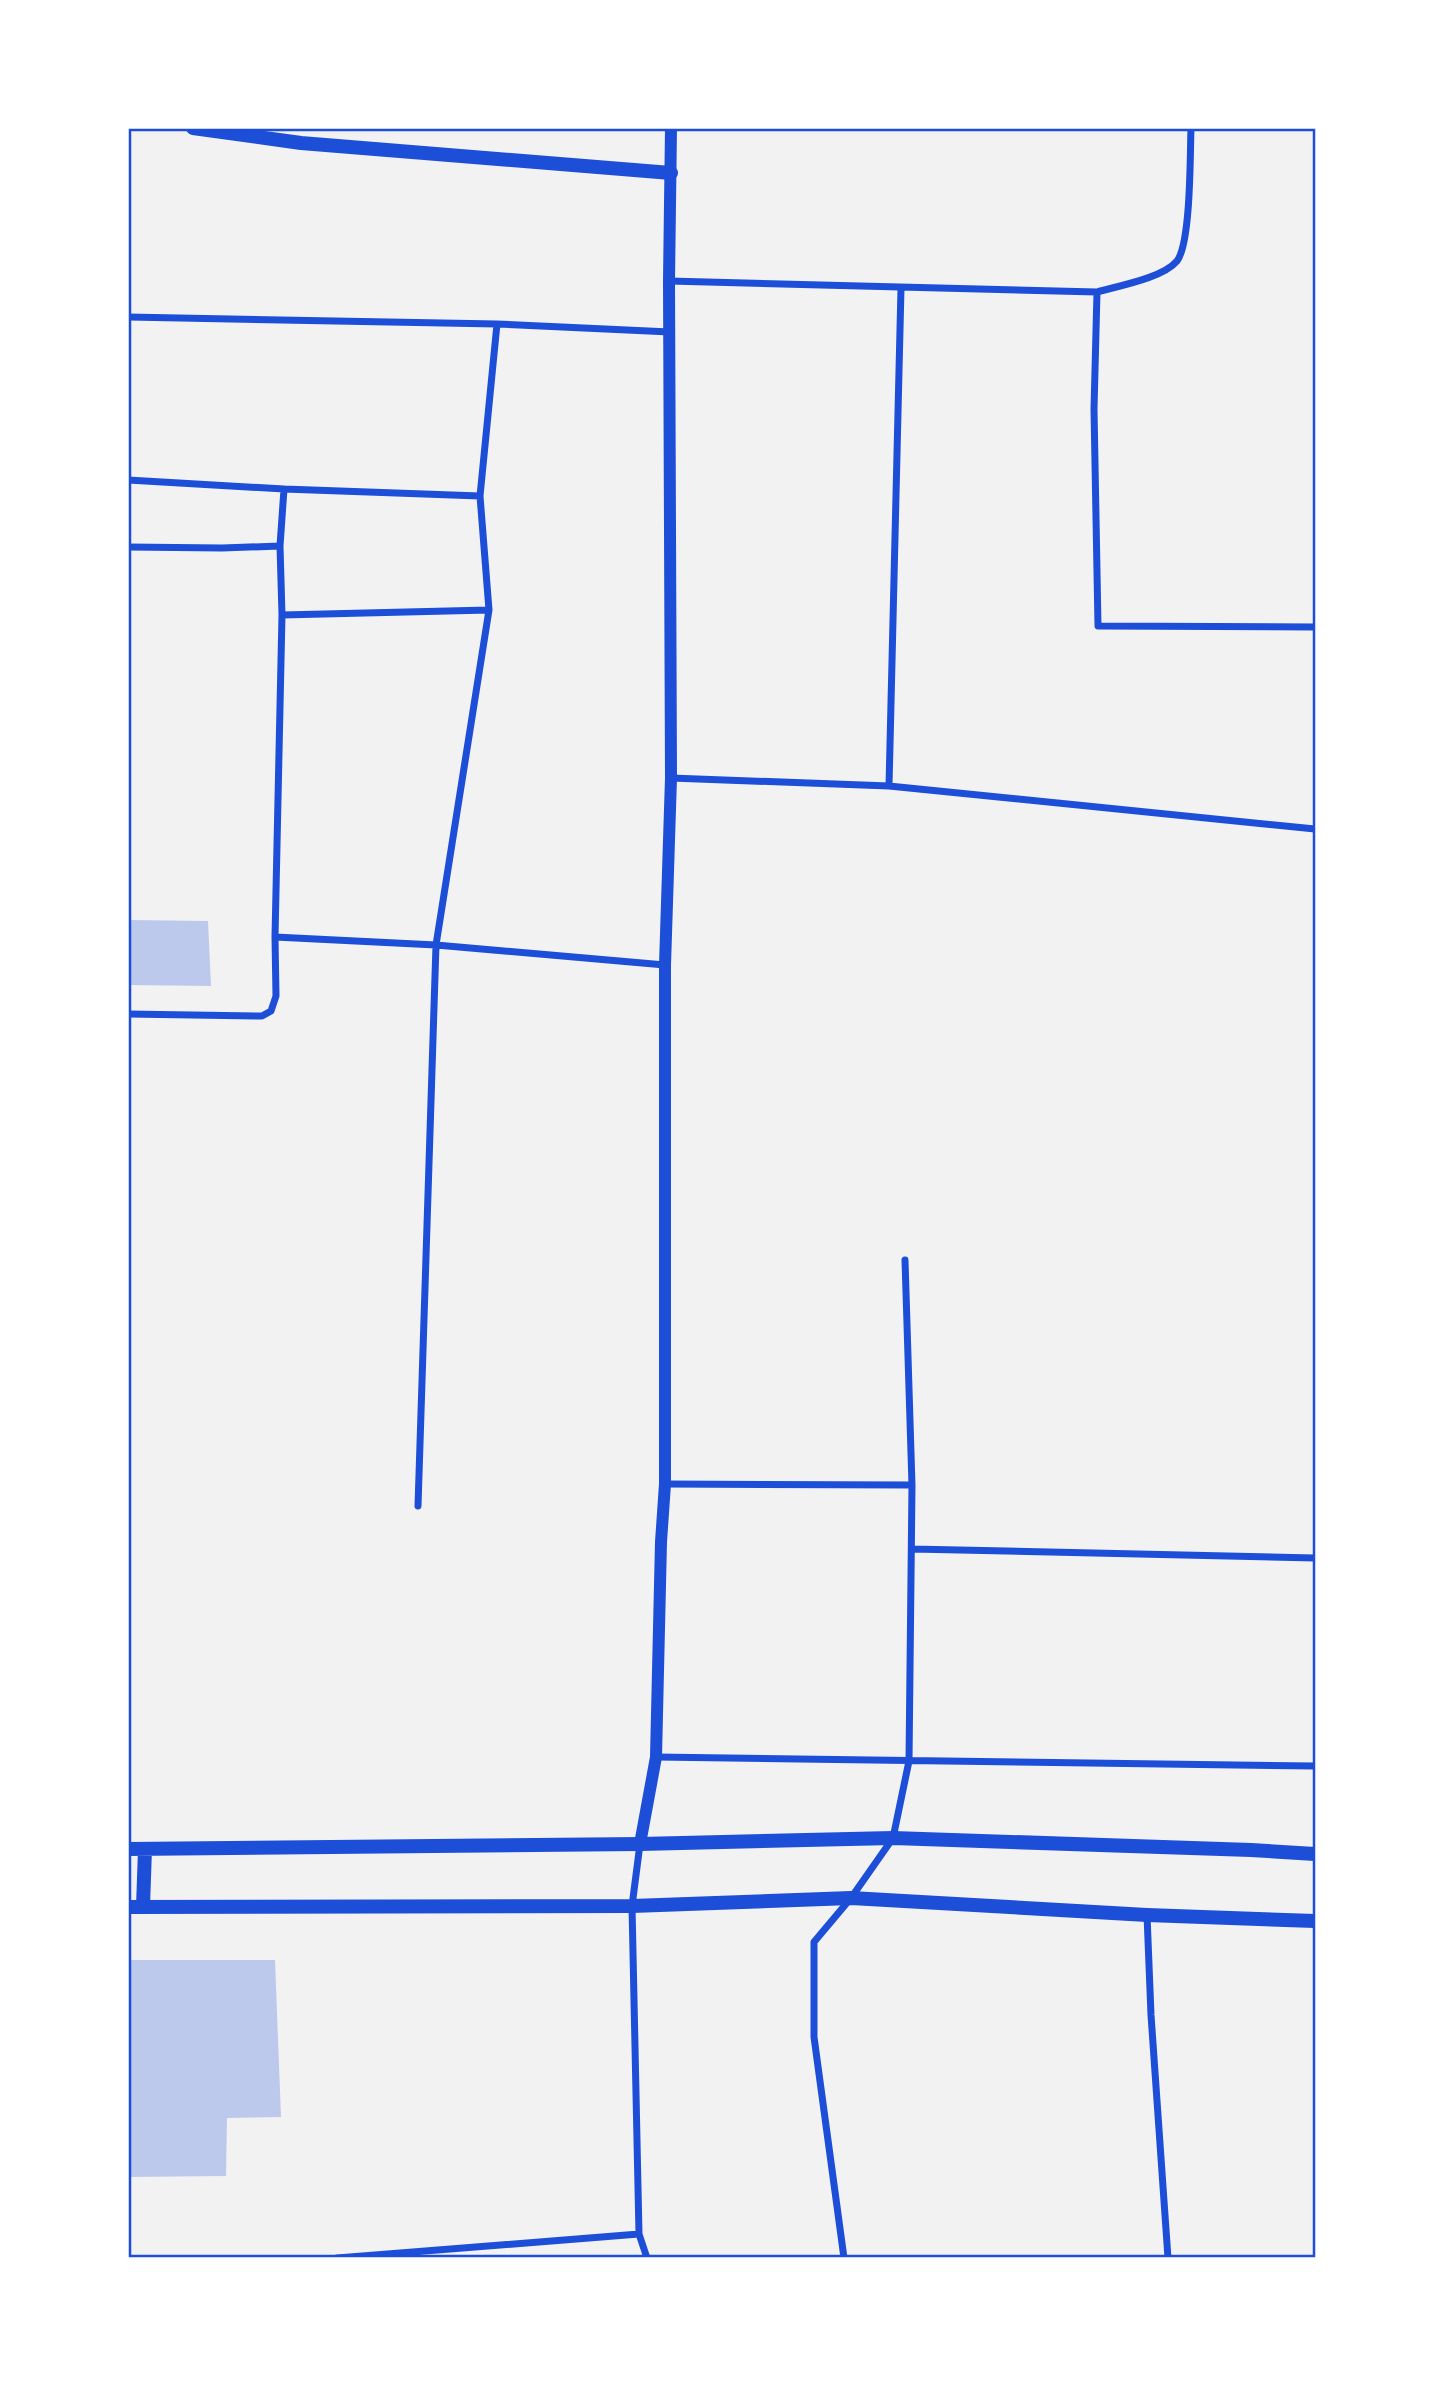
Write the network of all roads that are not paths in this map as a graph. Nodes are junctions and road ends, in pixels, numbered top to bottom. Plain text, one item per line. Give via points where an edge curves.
1 (193, 128) edge
2 (671, 128) edge
3 (1191, 128) edge
4 (671, 173) junction
5 (669, 281) junction
6 (901, 288) junction
7 (1097, 292) junction
8 (128, 317) edge
9 (497, 324) junction
10 (670, 332) junction
11 (128, 480) edge
12 (284, 489) junction
13 (480, 496) junction
14 (280, 545) junction
15 (128, 547) edge
16 (489, 610) junction
17 (282, 615) junction
18 (1315, 627) edge
19 (671, 778) junction
20 (889, 786) junction
21 (1315, 829) edge
22 (275, 937) junction
23 (436, 945) junction
24 (665, 965) junction
25 (128, 1014) edge
26 (905, 1260) dead end
27 (665, 1484) junction
28 (912, 1485) junction
29 (418, 1506) dead end
30 (912, 1549) junction
31 (1315, 1558) edge
32 (656, 1757) junction
33 (909, 1761) junction
34 (1315, 1766) edge
35 (893, 1838) junction
36 (640, 1844) junction
37 (128, 1849) edge
38 (145, 1849) junction
39 (1315, 1854) edge
40 (851, 1898) junction
41 (632, 1906) junction
42 (135, 1907) edge
43 (1147, 1915) junction
44 (1315, 1922) edge
45 (639, 2234) junction
46 (337, 2258) edge
47 (647, 2258) edge
48 (844, 2258) edge
49 (1168, 2258) edge

1 - 4 main road via 302,143
2 - 4 street
3 - 7 street via 1185,240 1177,261 1160,274
4 - 5 street
5 - 6 street
5 - 10 street
6 - 7 street
6 - 20 street
7 - 18 street via 1098,626
8 - 9 street
9 - 10 street
9 - 13 street
10 - 19 street
11 - 12 street
12 - 13 street
12 - 14 street
13 - 16 street
14 - 15 street
14 - 17 street
16 - 17 street
16 - 23 street
17 - 22 street
19 - 20 street
19 - 24 street
20 - 21 street
22 - 23 street
22 - 25 street via 276,996 271,1011 262,1016
23 - 24 street
23 - 29 street
24 - 27 street
26 - 28 street
27 - 28 street
27 - 32 street
28 - 30 street
30 - 31 street
30 - 33 street
32 - 33 street
32 - 36 street
33 - 34 street
33 - 35 street
35 - 36 main road
35 - 39 main road
35 - 40 street
36 - 38 main road
36 - 41 street
37 - 38 main road
38 - 42 main road
40 - 41 main road
40 - 43 main road
40 - 48 street via 814,1942 814,2037
41 - 42 main road
41 - 45 street
43 - 44 main road
43 - 49 street
45 - 46 street
45 - 47 street

